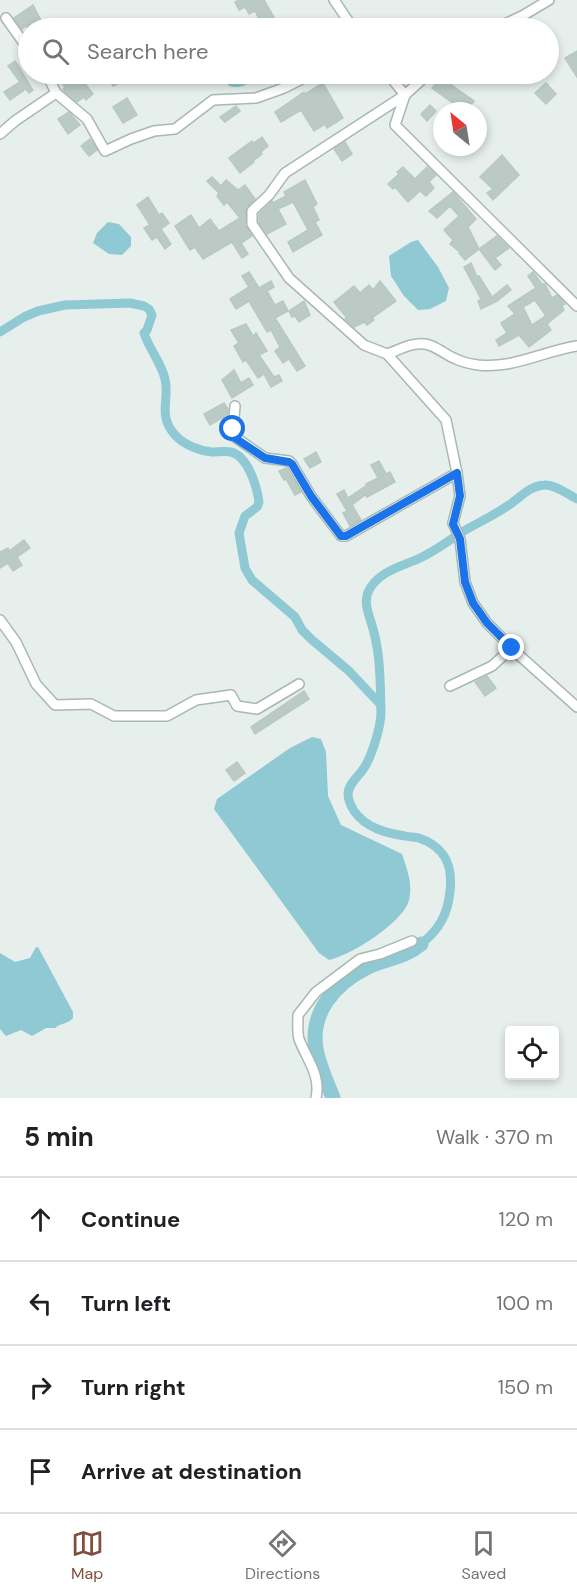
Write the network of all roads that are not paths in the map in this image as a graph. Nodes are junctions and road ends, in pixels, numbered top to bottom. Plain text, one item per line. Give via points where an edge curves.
1 (334, 0) edge
2 (549, 0) edge
3 (6, 18) dead end
4 (346, 18) edge
5 (515, 18) edge
6 (18, 35) edge
7 (52, 84) edge
8 (292, 84) edge
9 (396, 84) edge
10 (417, 84) edge
11 (56, 93) junction
12 (405, 95) junction
13 (0, 134) edge
14 (577, 306) edge
15 (577, 346) edge
16 (387, 354) junction
17 (235, 406) dead end
18 (457, 473) junction
19 (0, 620) edge
20 (512, 648) junction
21 (299, 684) dead end
22 (450, 686) dead end
23 (577, 707) edge
24 (412, 941) dead end
25 (316, 1098) edge

1 - 4 street
2 - 5 street
3 - 6 street
7 - 11 street
8 - 11 street via 256,98 213,100 175,129 146,134 105,151 87,119
9 - 12 street
10 - 12 street
11 - 13 street
12 - 14 street via 395,125
12 - 16 street via 285,173 252,211 252,224 289,278 364,345
15 - 16 street via 532,359 488,365 456,359 436,347 418,344
16 - 18 street via 446,420
17 - 18 street via 235,438 265,458 292,464 341,536
18 - 20 street via 460,496 453,524 460,539 465,582 487,623
19 - 21 street via 16,642 36,684 55,705 91,704 114,716 167,716 196,700 231,695 237,706 257,710
20 - 22 street via 492,666
20 - 23 street
24 - 25 street via 360,959 316,992 298,1015 298,1037 319,1086

